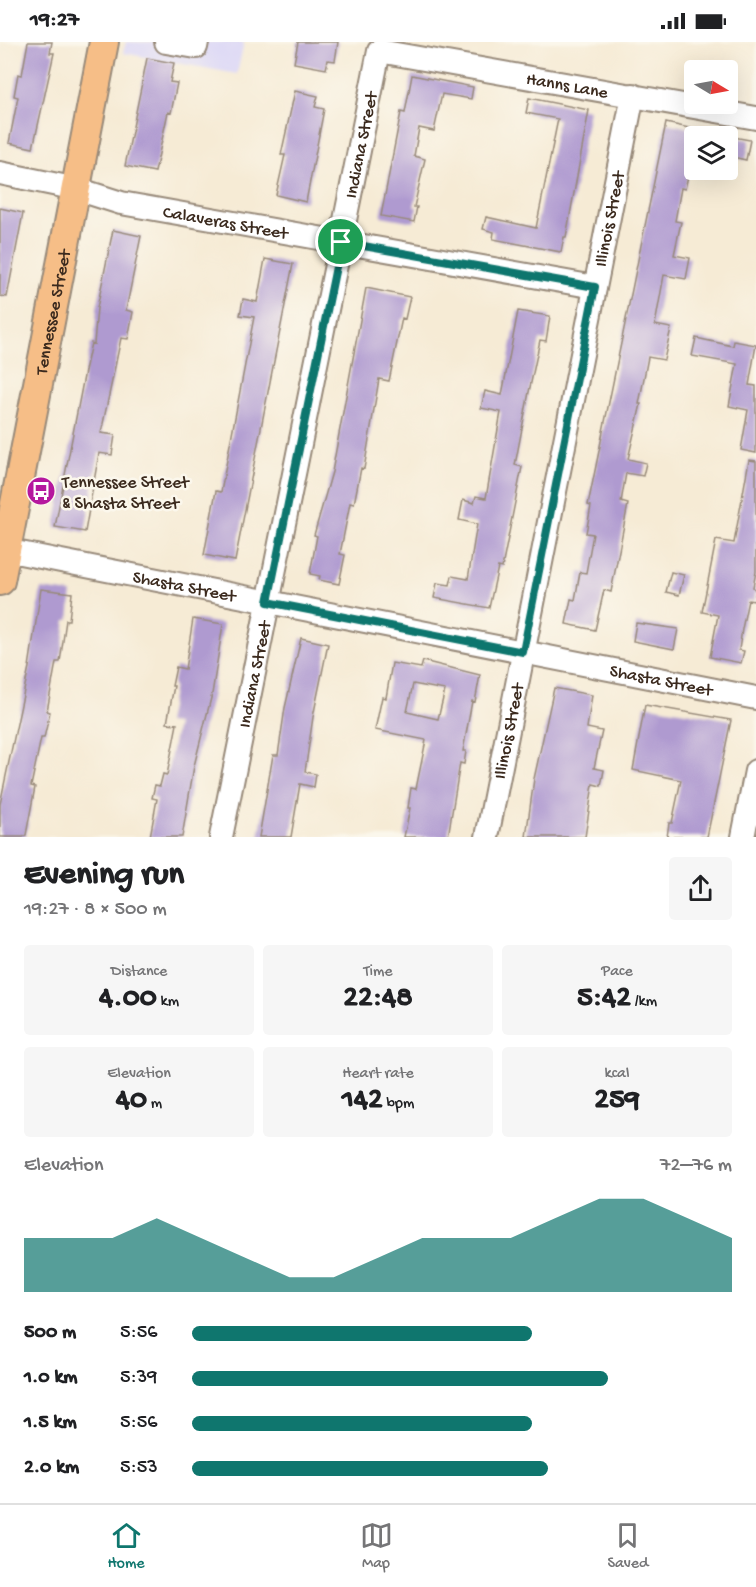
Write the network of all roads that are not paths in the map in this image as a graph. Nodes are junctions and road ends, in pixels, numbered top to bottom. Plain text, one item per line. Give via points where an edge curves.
1 (104, 42) edge
2 (166, 42) edge
3 (197, 42) edge
4 (379, 51) joint
5 (633, 95) junction
6 (756, 118) edge
7 (0, 172) edge
8 (77, 189) junction
9 (341, 242) junction
10 (595, 287) junction
11 (3, 550) edge
12 (0, 581) edge
13 (268, 602) junction
14 (523, 652) junction
15 (756, 698) edge
16 (756, 771) edge
17 (221, 837) edge
18 (487, 837) edge
19 (743, 837) edge

1 - 8 main road, Tennessee Street
2 - 3 street via 196,47
4 - 5 street, Hanns Lane
4 - 9 street, Indiana Street
5 - 6 street, Hanns Lane
5 - 10 street, Illinois Street
7 - 8 street, Calaveras Street
8 - 9 street, Calaveras Street via 122,203
8 - 11 main road, Tennessee Street
9 - 10 street, Calaveras Street
9 - 13 street, Indiana Street
10 - 14 street, Illinois Street
11 - 12 main road, Tennessee Street
11 - 13 street, Shasta Street
13 - 14 street, Shasta Street
13 - 17 street, Indiana Street
14 - 15 street, Shasta Street
14 - 18 street, Illinois Street
16 - 19 street

